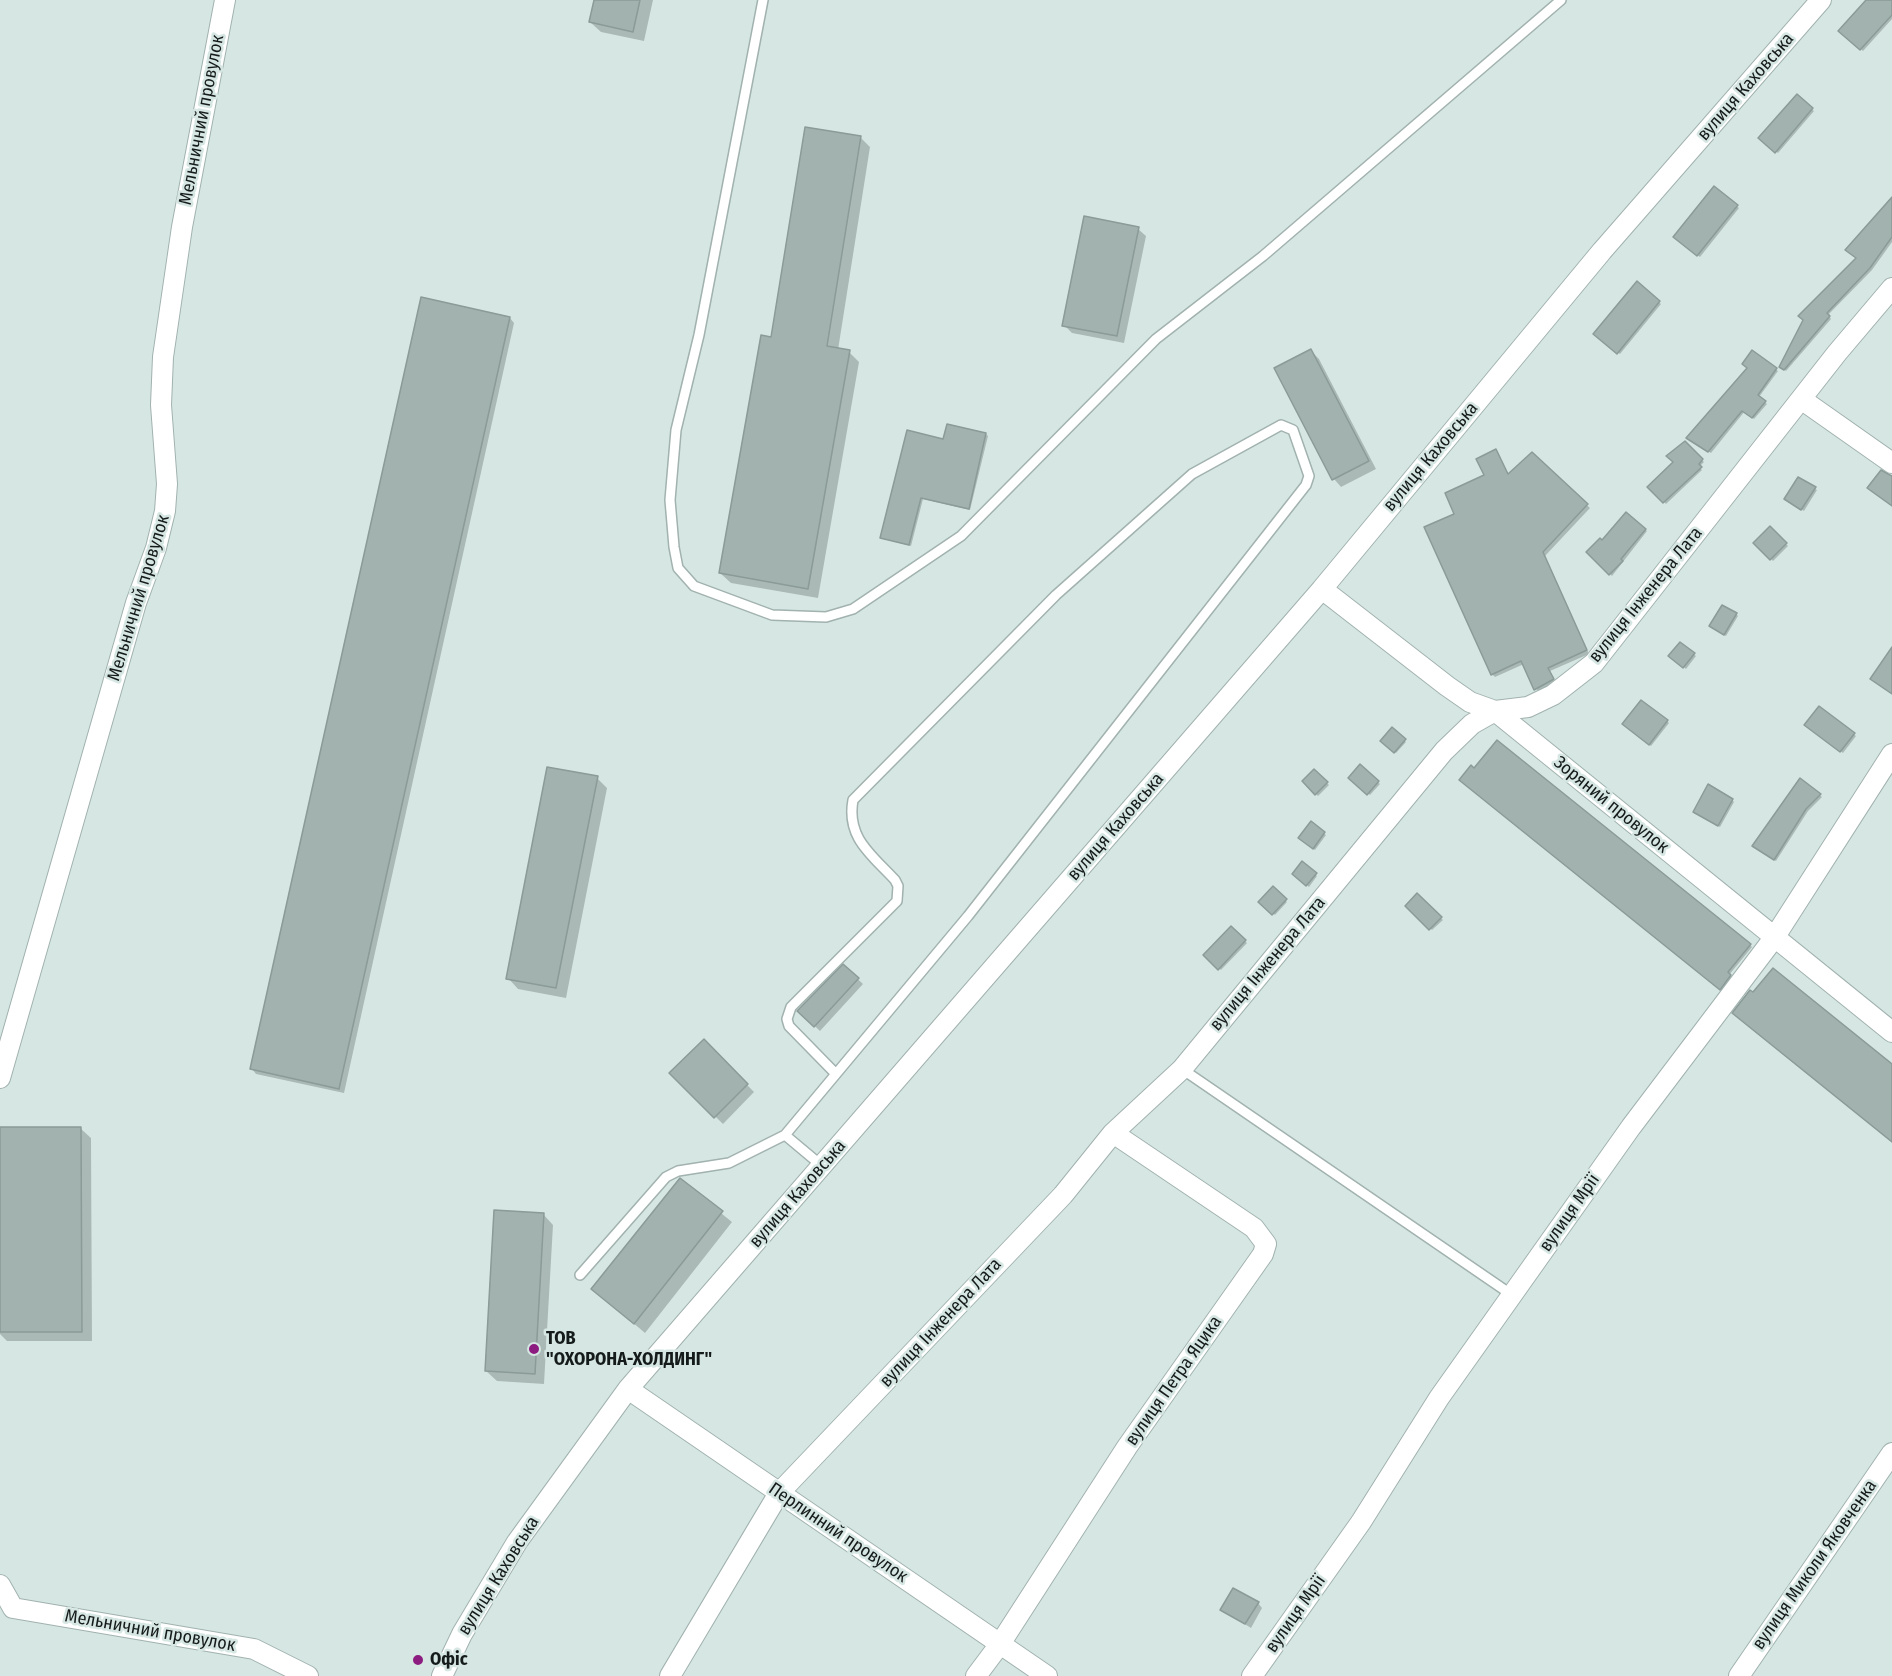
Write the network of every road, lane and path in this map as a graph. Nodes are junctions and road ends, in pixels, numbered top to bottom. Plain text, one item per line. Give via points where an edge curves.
1 (225, 0) edge
2 (763, 0) edge
3 (1562, 0) edge
4 (1821, 0) edge
5 (1892, 288) edge
6 (1801, 399) junction
7 (1892, 463) edge
8 (1322, 589) junction
9 (1496, 711) junction
10 (1892, 754) edge
11 (1774, 938) junction
12 (1892, 1032) edge
13 (1182, 1069) junction
14 (836, 1074) junction
15 (0, 1078) edge
16 (1113, 1133) junction
17 (785, 1135) junction
18 (822, 1166) junction
19 (580, 1275) dead end
20 (1512, 1295) junction
21 (628, 1389) junction
22 (1892, 1453) edge
23 (779, 1493) junction
24 (0, 1584) edge
25 (7, 1605) edge
26 (1000, 1644) junction
27 (308, 1676) edge
28 (441, 1676) edge
29 (670, 1676) edge
30 (976, 1676) edge
31 (1047, 1676) edge
32 (1252, 1676) edge
33 (1739, 1676) edge

1 - 15 street, Мельничний провулок via 182,227 163,357 165,511
2 - 3 lane via 699,335 676,430 670,500 674,547 678,568 694,586 772,615 826,617 853,609 961,536 1156,339 1263,256
4 - 8 street, вулиця Каховська via 1602,251
5 - 6 street, вулиця Інженера Лата
6 - 7 street
6 - 9 street, вулиця Інженера Лата via 1594,663 1553,695 1528,707
8 - 9 street, Зоряний провулок via 1447,686 1470,702
8 - 18 street, вулиця Каховська
9 - 11 street, Зоряний провулок
9 - 13 street, вулиця Інженера Лата via 1472,724 1444,751
10 - 11 street, вулиця Мрії
11 - 12 street, Зоряний провулок
11 - 20 street, вулиця Мрії via 1631,1127
13 - 16 street, вулиця Інженера Лата
13 - 20 lane
14 - 14 lane via 789,1026 787,1019 791,1007 897,901 896,880 858,839 851,824 853,800 1056,595 1192,474 1281,425 1288,426 1293,430 1309,476 1306,485 968,916
14 - 17 lane
16 - 23 street, вулиця Інженера Лата via 1063,1195
16 - 26 street, вулиця Петра Яцика via 1254,1228 1266,1244 1263,1254 1128,1447
17 - 18 lane
17 - 19 lane via 729,1163 678,1171 666,1177
18 - 21 street, вулиця Каховська
20 - 32 street, вулиця Мрії via 1432,1407 1361,1522
21 - 23 street, Перлинний провулок
21 - 28 street, вулиця Каховська via 517,1542
22 - 33 street, вулиця Миколи Яковченка
23 - 26 street, Перлинний провулок
23 - 29 street, вулиця Інженера Лата
24 - 25 street, Мельничний провулок
25 - 27 street, Мельничний провулок via 254,1649
26 - 30 street, вулиця Петра Яцика
26 - 31 street, Перлинний провулок

